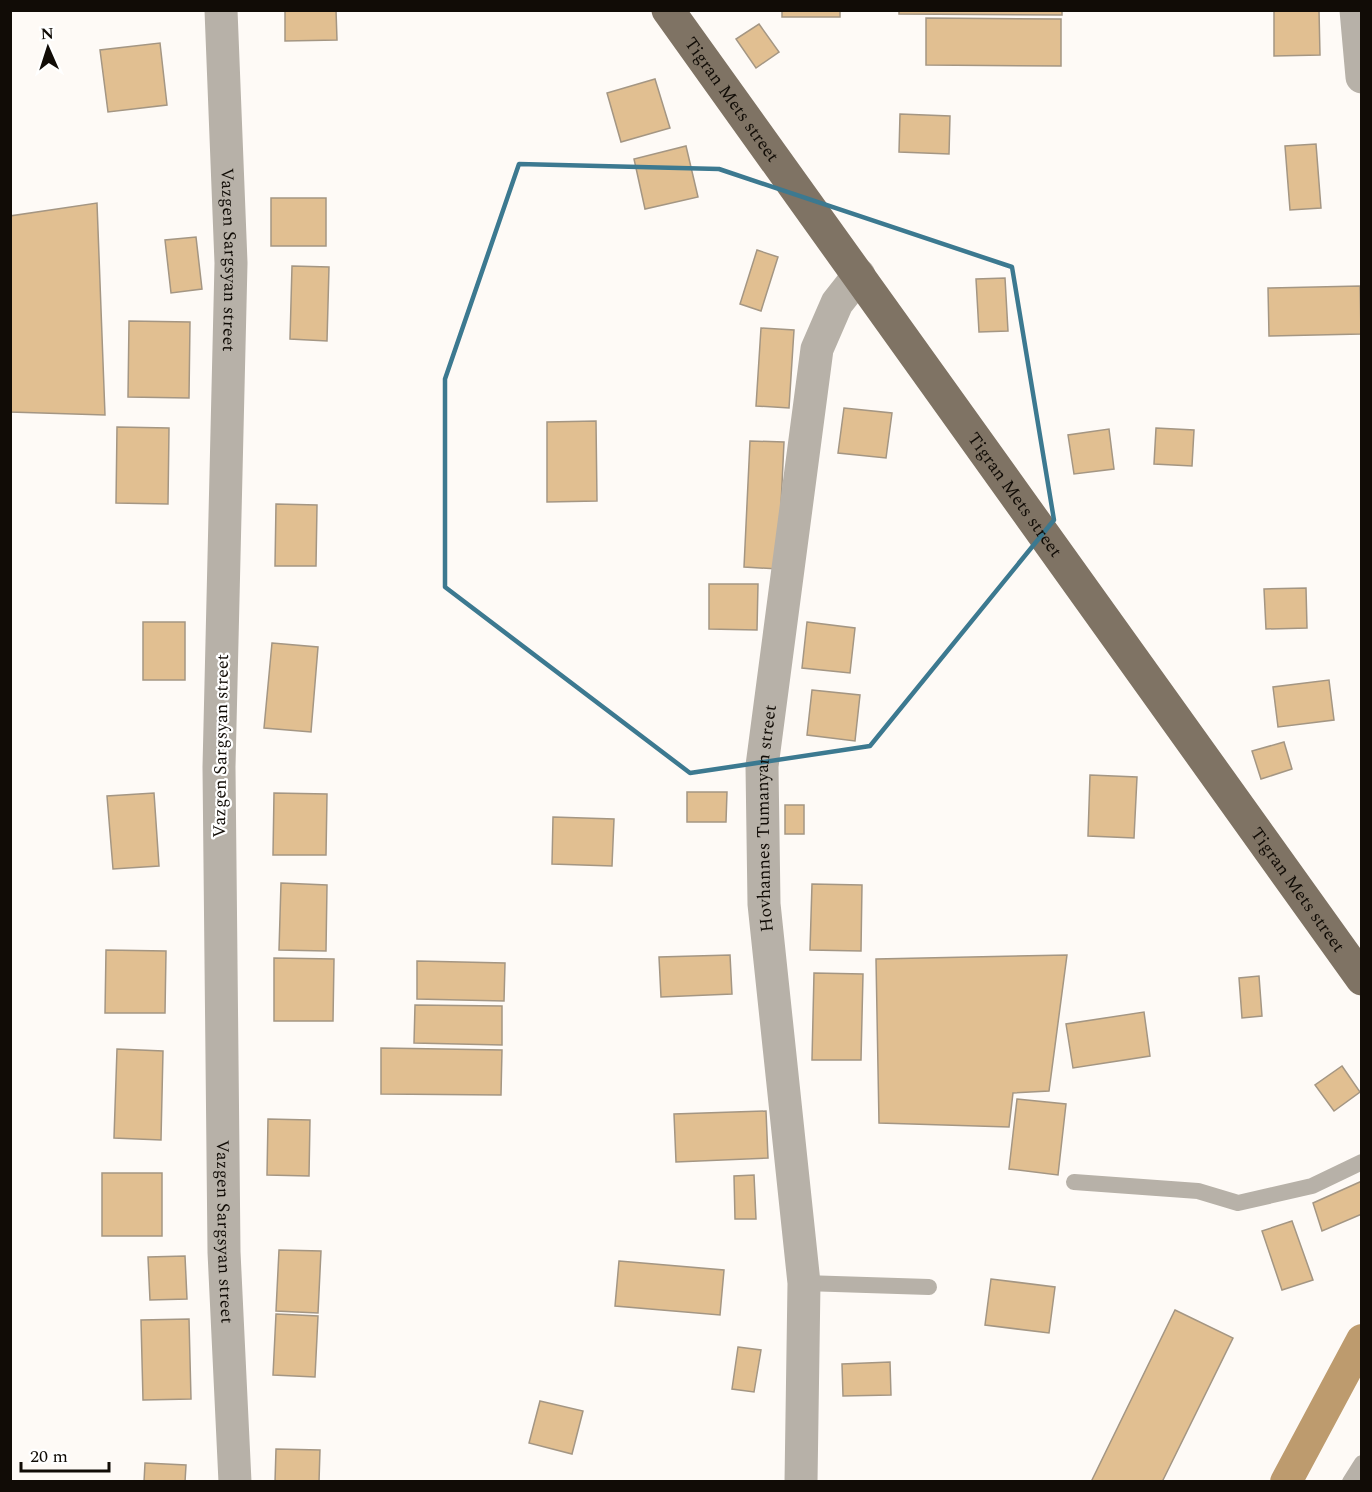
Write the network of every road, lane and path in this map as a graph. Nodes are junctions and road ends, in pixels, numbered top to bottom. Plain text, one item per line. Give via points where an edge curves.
1 (221, 10) edge
2 (668, 10) edge
3 (1356, 10) edge
4 (1362, 77) edge
5 (858, 275) junction
6 (1362, 979) edge
7 (1362, 1162) edge
8 (1074, 1182) dead end
9 (804, 1283) junction
10 (929, 1287) dead end
11 (1362, 1463) edge
12 (236, 1482) edge
13 (801, 1482) edge
14 (1350, 1482) edge

1 - 12 street, Vazgen Sargsyan street via 231,262 219,814 224,1252
2 - 5 main road, Tigran Mets street
3 - 4 street
5 - 6 main road, Tigran Mets street
5 - 9 street, Hovhannes Tumanyan street via 837,303 817,349 762,766 764,904
7 - 8 lane via 1312,1186 1238,1203 1198,1191
9 - 10 lane
9 - 13 street, Hovhannes Tumanyan street
11 - 14 lane

